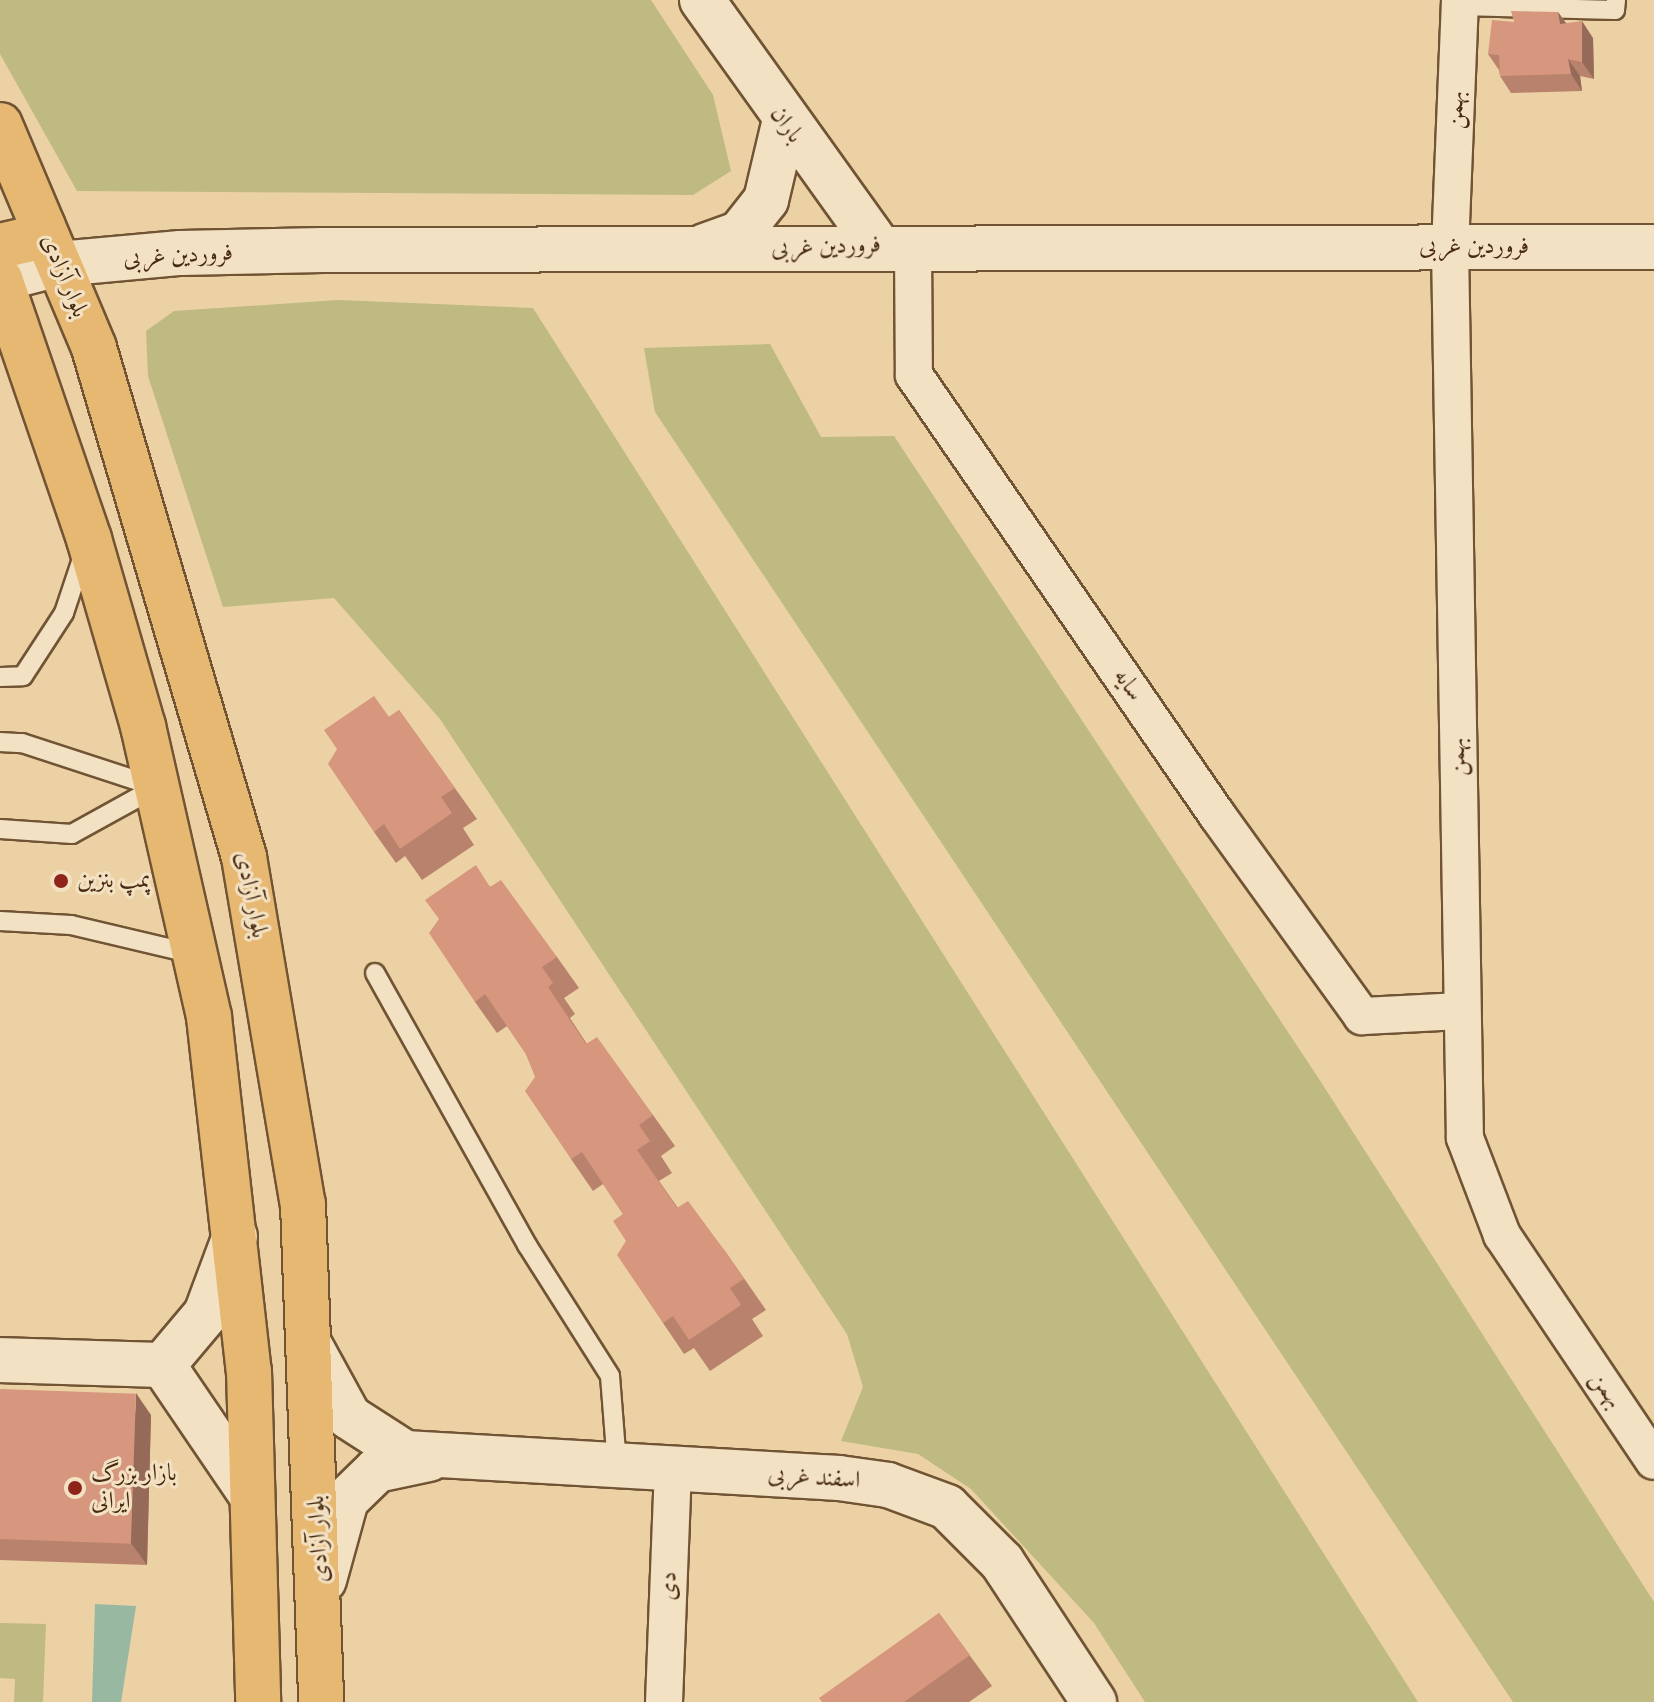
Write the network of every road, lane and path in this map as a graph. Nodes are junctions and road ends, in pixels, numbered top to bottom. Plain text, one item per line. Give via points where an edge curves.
1 (702, 0) edge
2 (1616, 0) edge
3 (1460, 3) edge
4 (784, 124) junction
5 (0, 125) edge
6 (895, 245) junction
7 (0, 246) edge
8 (1450, 247) junction
9 (1654, 247) edge
10 (683, 251) junction
11 (59, 265) junction
12 (0, 279) edge
13 (17, 330) junction
14 (89, 539) junction
15 (0, 677) edge
16 (0, 742) edge
17 (157, 787) junction
18 (0, 829) edge
19 (0, 921) edge
20 (195, 954) junction
21 (375, 973) dead end
22 (1462, 1011) junction
23 (235, 1236) junction
24 (308, 1342) junction
25 (0, 1360) edge
26 (163, 1365) junction
27 (431, 1459) junction
28 (1654, 1461) edge
29 (617, 1467) junction
30 (673, 1470) junction
31 (252, 1496) junction
32 (322, 1589) junction
33 (258, 1702) edge
34 (321, 1702) edge
35 (664, 1702) edge
36 (1094, 1702) edge

1 - 4 street, باران
2 - 3 lane via 1615,10
3 - 8 street, بهمن
4 - 6 street, باران
4 - 10 street via 780,163 755,216 740,233
5 - 11 main road, بلوار آزادی
6 - 8 street, فروردین غربی
6 - 10 street, فروردین غربی
6 - 22 street, سایه via 914,375 1362,1016
7 - 11 main road via 27,240
8 - 9 street, فروردین غربی
8 - 22 street, بهمن
10 - 11 street, فروردین غربی via 181,253
11 - 12 street, فروردین غربی
11 - 13 main road via 51,301 30,310
11 - 24 main road, بلوار آزادی via 94,348 244,857 303,1204
12 - 13 main road
13 - 14 main road
14 - 15 lane via 64,613 23,676
14 - 17 main road
16 - 17 lane
17 - 18 lane via 72,834
17 - 20 main road
19 - 20 lane via 71,925
20 - 23 main road
21 - 29 lane via 527,1245 610,1376
22 - 28 street, بهمن via 1465,1138 1479,1186 1502,1235
23 - 26 street via 206,1314
23 - 31 main road
24 - 27 street via 330,1391 361,1430
24 - 32 main road, بلوار آزادی
25 - 26 street
26 - 31 street
27 - 29 street, اسفند غربی
27 - 32 street via 377,1470 346,1500
29 - 30 street, اسفند غربی
30 - 35 street, دی
30 - 36 street, اسفند غربی via 839,1478 888,1485 947,1507 1002,1562
31 - 33 main road
32 - 34 main road, بلوار آزادی

